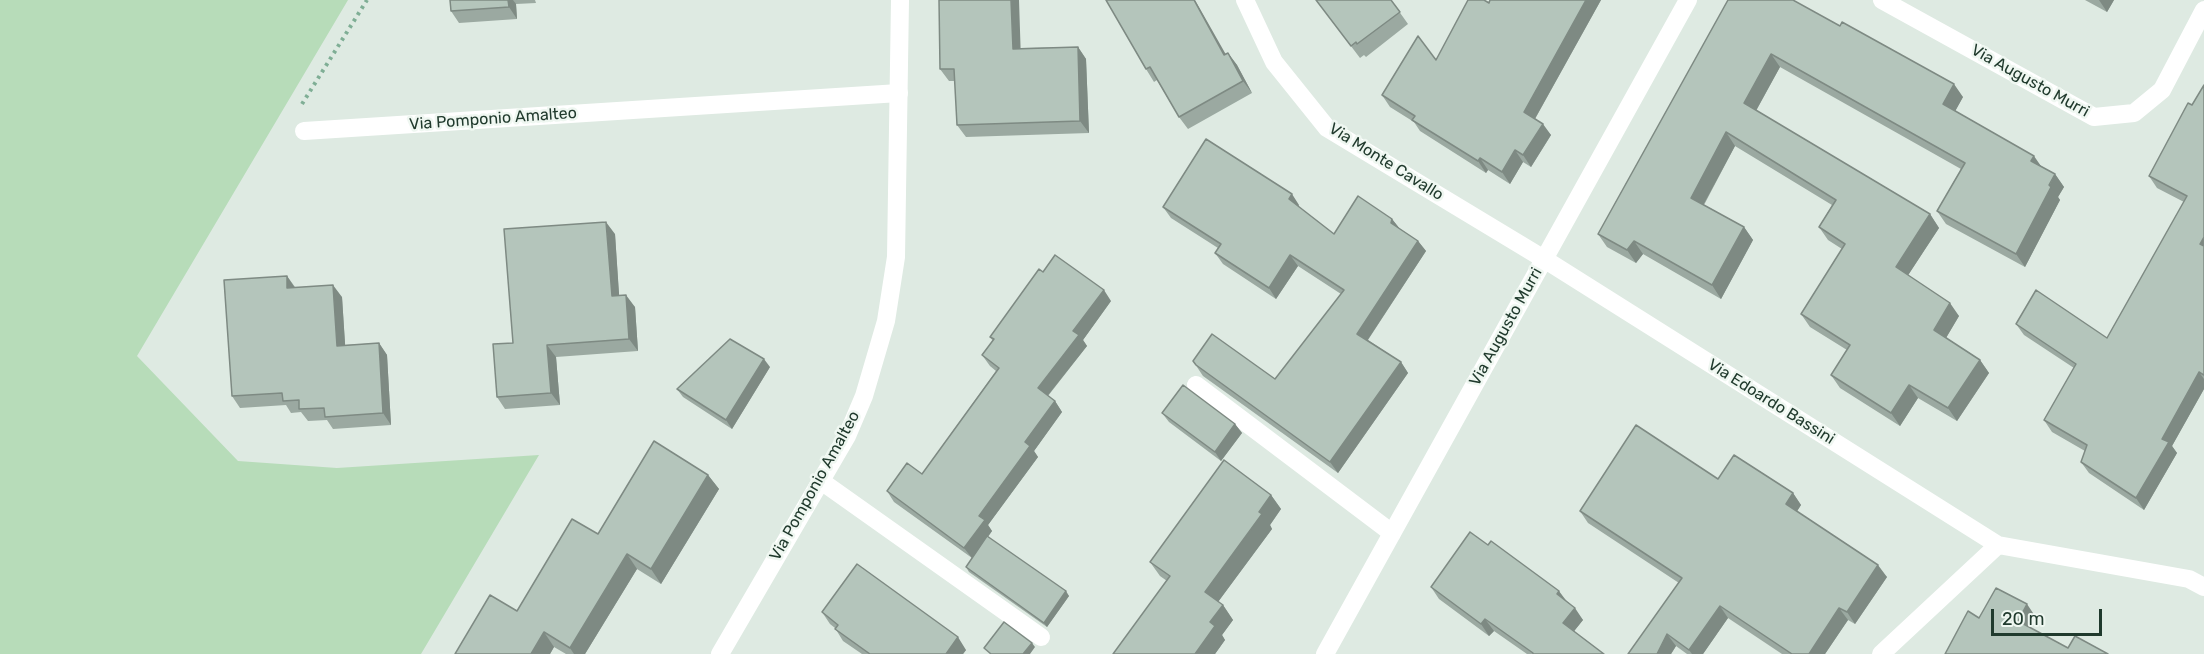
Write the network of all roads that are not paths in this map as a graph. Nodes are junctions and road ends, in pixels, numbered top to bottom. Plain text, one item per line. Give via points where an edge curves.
1 (900, 0) edge
2 (1245, 0) edge
3 (1688, 0) edge
4 (1882, 0) edge
5 (2204, 10) edge
6 (899, 93) junction
7 (304, 131) road end
8 (1544, 259) junction
9 (1196, 385) edge
10 (821, 481) junction
11 (1392, 533) junction
12 (1998, 545) junction
13 (2204, 587) edge
14 (1041, 637) dead end
15 (1326, 653) edge
16 (721, 654) edge
17 (1881, 654) edge

1 - 6 street, Via Pomponio Amalteo
2 - 8 street, Via Monte Cavallo via 1274,62 1327,128
3 - 8 street, Via Augusto Murri
4 - 5 street, Via Augusto Murri via 2094,117 2134,113 2162,90
6 - 7 street, Via Pomponio Amalteo
6 - 10 street, Via Pomponio Amalteo via 896,258 886,321 864,396
8 - 11 street, Via Augusto Murri
8 - 12 street, Via Edoardo Bassini
9 - 11 street
10 - 14 street
10 - 16 street, Via Pomponio Amalteo
11 - 15 street, Via Augusto Murri
12 - 13 street, Via Edoardo Bassini via 2189,579
12 - 17 street

